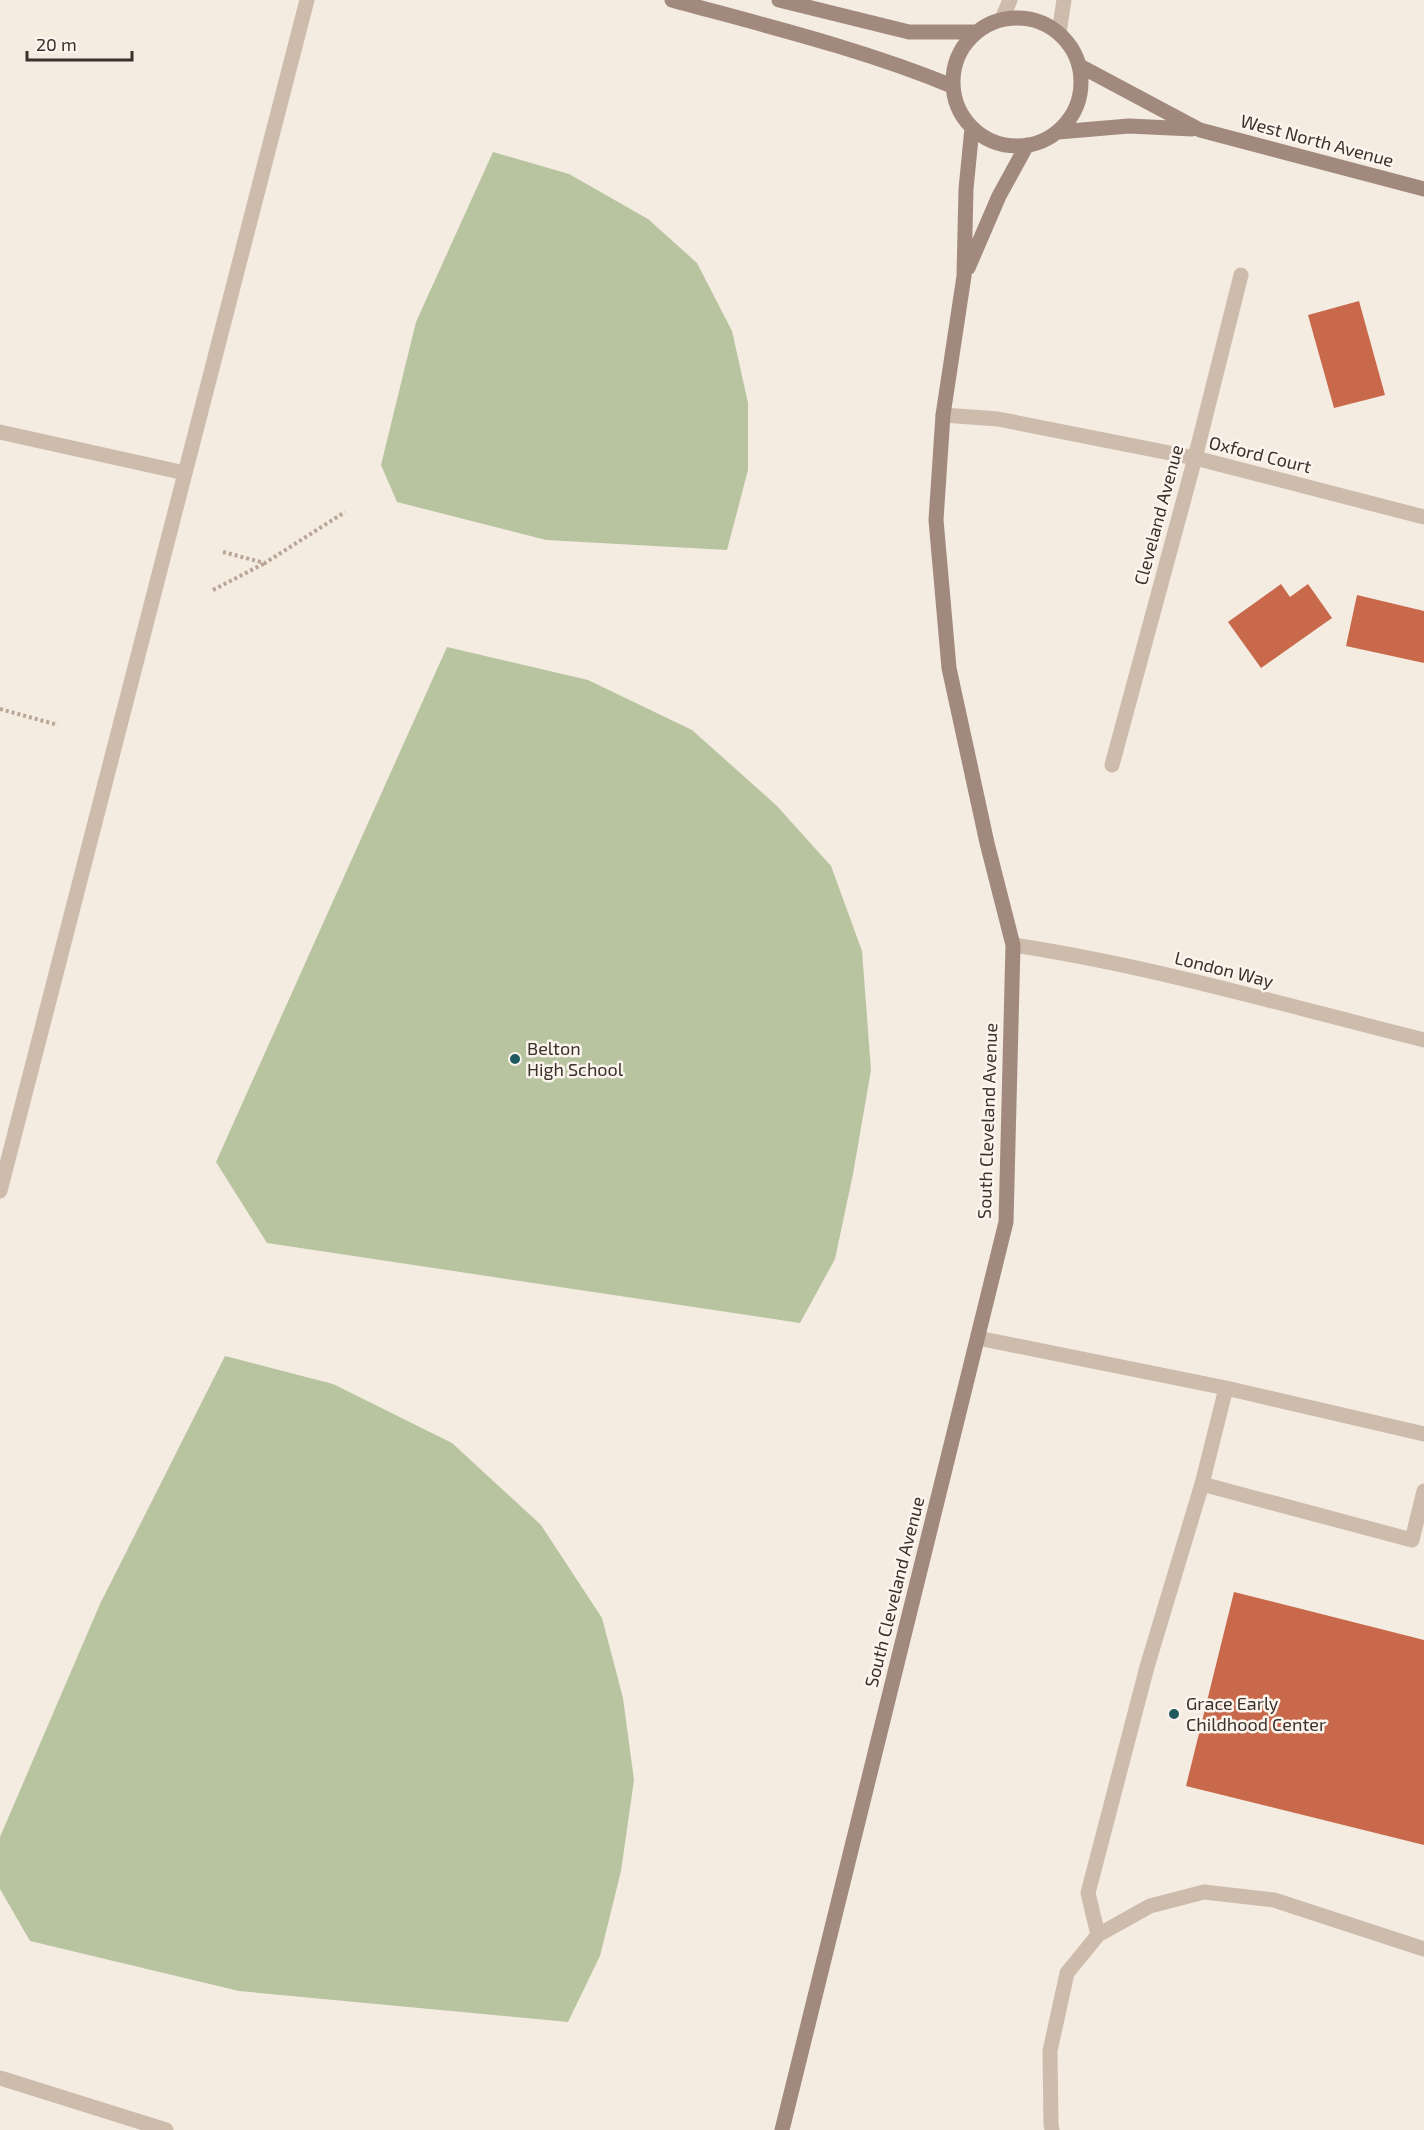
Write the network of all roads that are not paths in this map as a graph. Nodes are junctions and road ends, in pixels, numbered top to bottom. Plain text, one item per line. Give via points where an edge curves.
1 (307, 0) edge
2 (672, 0) edge
3 (779, 0) edge
4 (1010, 0) edge
5 (1064, 0) edge
6 (1002, 19) junction
7 (976, 32) junction
8 (1059, 33) junction
9 (1080, 66) junction
10 (952, 86) junction
11 (972, 128) junction
12 (1200, 130) junction
13 (1058, 132) junction
14 (1028, 146) junction
15 (1424, 189) edge
16 (1241, 275) dead end
17 (964, 276) junction
18 (943, 415) junction
19 (0, 432) edge
20 (1195, 458) junction
21 (185, 473) junction
22 (1424, 517) edge
23 (1112, 765) dead end
24 (1013, 945) junction
25 (1424, 1040) edge
26 (0, 1191) edge
27 (978, 1338) junction
28 (1226, 1388) junction
29 (1424, 1434) edge
30 (1202, 1484) junction
31 (1424, 1491) edge
32 (1098, 1935) junction
33 (1424, 1949) edge
34 (0, 2078) edge
35 (166, 2130) edge
36 (782, 2130) edge
37 (1052, 2130) edge

1 - 21 street
2 - 10 street via 902,65
3 - 7 street via 909,32
4 - 6 street
5 - 8 street
6 - 7 street
6 - 8 street via 1042,22
7 - 10 street via 958,55
8 - 9 street
9 - 12 street, West North Avenue
9 - 13 street, West North Avenue via 1082,85 1078,102
10 - 11 street via 962,116
11 - 14 street via 988,139
11 - 17 street, South Cleveland Avenue
12 - 13 street, West North Avenue via 1129,126
12 - 15 street, West North Avenue
13 - 14 street, West North Avenue
14 - 17 street, South Cleveland Avenue via 999,196
16 - 20 street, Cleveland Avenue
17 - 18 street, South Cleveland Avenue
18 - 20 street, Oxford Court via 998,419
18 - 24 street, South Cleveland Avenue via 936,520 949,668
19 - 21 street
20 - 22 street, Oxford Court
20 - 23 street, Cleveland Avenue
21 - 26 street
24 - 25 street, London Way via 1141,969
24 - 27 street, South Cleveland Avenue via 1006,1222
27 - 28 street
27 - 36 street, South Cleveland Avenue
28 - 29 street
28 - 30 street
30 - 31 street via 1412,1540
30 - 32 street via 1147,1667 1088,1893
32 - 33 street via 1149,1906 1204,1892 1274,1900
32 - 37 street via 1067,1973 1050,2051
34 - 35 street

